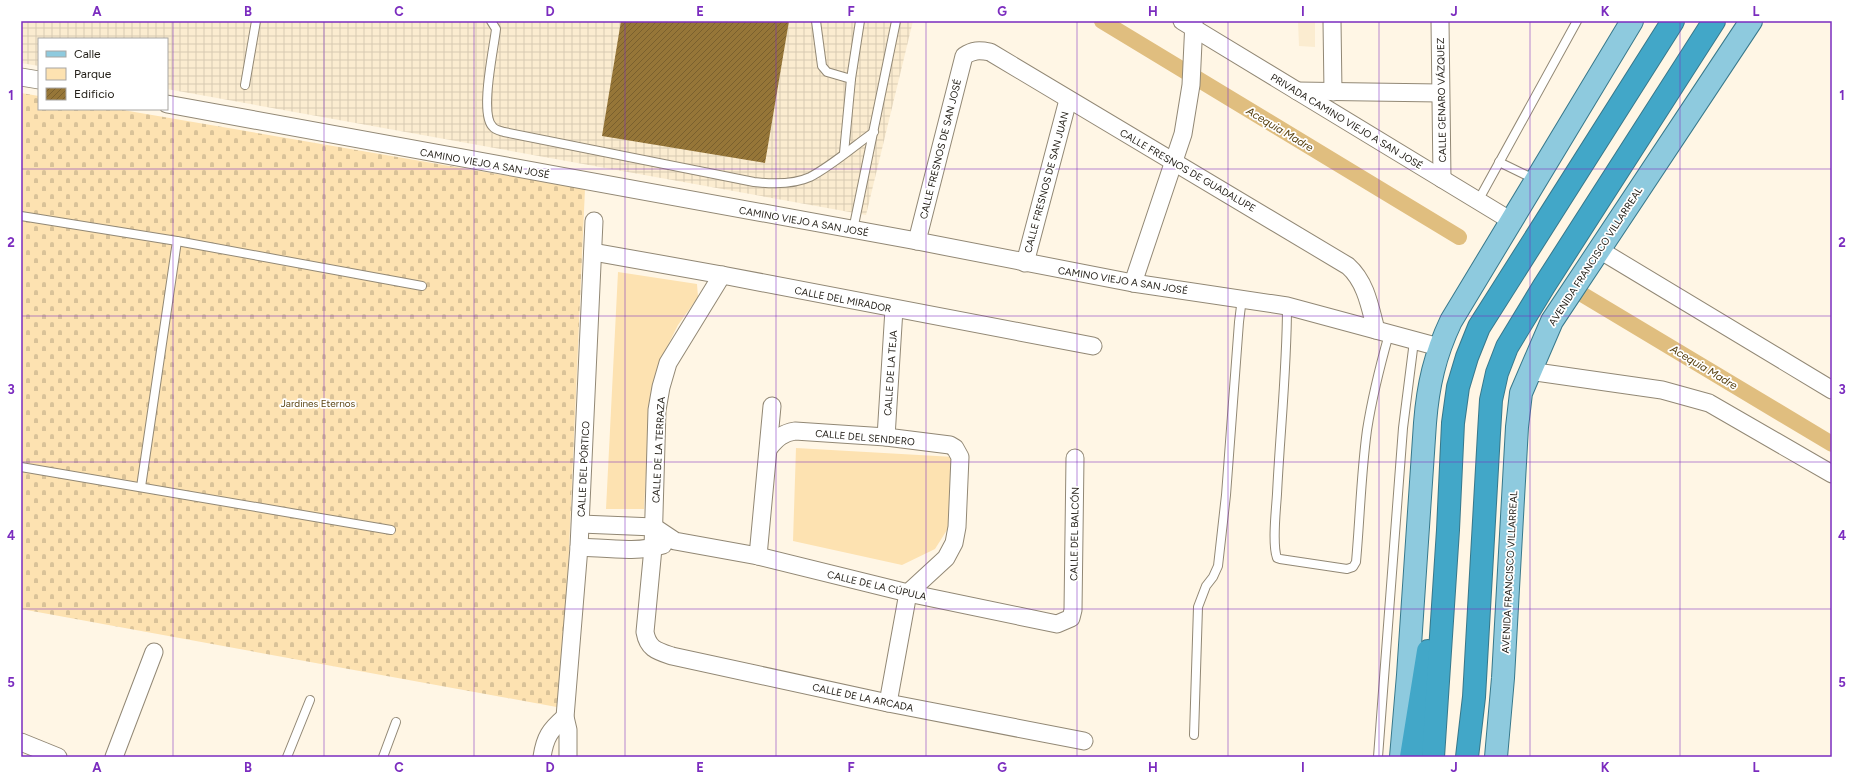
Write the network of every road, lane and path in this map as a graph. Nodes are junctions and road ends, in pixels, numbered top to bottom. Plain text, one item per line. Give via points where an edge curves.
1 (256, 21) edge
2 (491, 21) edge
3 (816, 21) edge
4 (860, 21) edge
5 (896, 21) edge
6 (1332, 21) edge
7 (1440, 21) edge
8 (1577, 21) edge
9 (1632, 21) edge
10 (1673, 21) edge
11 (1714, 21) edge
12 (1751, 21) edge
13 (1190, 23) edge
14 (964, 56) joint
15 (21, 77) edge
16 (851, 79) junction
17 (38, 80) edge
18 (245, 85) dead end
19 (1297, 91) junction
20 (1332, 92) junction
21 (1440, 93) junction
22 (1068, 100) junction
23 (168, 104) edge
24 (874, 132) junction
25 (844, 153) junction
26 (1173, 161) junction
27 (1499, 162) junction
28 (1442, 178) junction
29 (1537, 180) junction
30 (1478, 200) junction
31 (21, 216) edge
32 (594, 221) dead end
33 (1513, 222) junction
34 (853, 230) junction
35 (917, 241) junction
36 (177, 242) junction
37 (1598, 249) junction
38 (593, 252) junction
39 (1024, 263) junction
40 (722, 275) junction
41 (1133, 283) junction
42 (422, 286) dead end
43 (1242, 298) junction
44 (1288, 306) junction
45 (894, 309) junction
46 (1382, 332) junction
47 (1414, 341) junction
48 (1093, 346) dead end
49 (1439, 348) junction
50 (1529, 371) junction
51 (1832, 390) edge
52 (772, 406) dead end
53 (886, 437) junction
54 (769, 448) junction
55 (1075, 458) dead end
56 (21, 467) edge
57 (1832, 474) edge
58 (140, 487) junction
59 (581, 524) junction
60 (654, 528) junction
61 (391, 530) dead end
62 (1448, 530) junction
63 (675, 541) junction
64 (580, 547) junction
65 (653, 548) junction
66 (758, 556) junction
67 (908, 593) junction
68 (1072, 610) joint
69 (647, 642) joint
70 (154, 652) dead end
71 (310, 700) dead end
72 (888, 703) junction
73 (565, 717) junction
74 (396, 722) dead end
75 (1194, 735) dead end
76 (1084, 741) dead end
77 (21, 742) edge
78 (58, 757) edge
79 (114, 757) edge
80 (287, 757) edge
81 (384, 757) edge
82 (542, 757) edge
83 (568, 757) edge
84 (1378, 757) edge
85 (1401, 757) edge
86 (1411, 757) edge
87 (1433, 757) edge
88 (1467, 757) edge
89 (1496, 757) edge

1 - 18 lane
2 - 25 lane via 496,29 486,105 487,118 493,128 773,184 809,177
3 - 16 lane via 822,66 827,72
4 - 16 lane
5 - 24 lane
6 - 20 street
7 - 21 street, CALLE GENARO VÁZQUEZ
8 - 27 lane
9 - 29 main road
10 - 62 highway via 1480,327 1466,357 1458,387 1453,423
11 - 88 highway via 1544,286 1507,347 1497,373 1491,400 1474,697
12 - 37 main road, AVENIDA FRANCISCO VILLARREAL
13 - 19 street, PRIVADA CAMINO VIEJO A SAN JOSÉ
13 - 26 street via 1193,56 1191,85 1183,134
14 - 22 street, CALLE FRESNOS DE GUADALUPE via 972,51 990,52
14 - 35 street, CALLE FRESNOS DE SAN JOSÉ
15 - 17 street
16 - 25 lane
19 - 20 street
19 - 28 street, PRIVADA CAMINO VIEJO A SAN JOSÉ
20 - 21 street
21 - 28 street, CALLE GENARO VÁZQUEZ
22 - 26 street, CALLE FRESNOS DE GUADALUPE
22 - 39 street, CALLE FRESNOS DE SAN JUAN
23 - 34 street, CAMINO VIEJO A SAN JOSÉ
24 - 25 lane
24 - 34 lane
26 - 41 street
26 - 46 street, CALLE FRESNOS DE GUADALUPE via 1348,266 1356,273 1362,284
27 - 29 lane
27 - 30 lane
28 - 30 street, PRIVADA CAMINO VIEJO A SAN JOSÉ
29 - 33 main road
30 - 33 street, PRIVADA CAMINO VIEJO A SAN JOSÉ
31 - 36 lane
32 - 38 street, CALLE DEL PÓRTICO
33 - 49 main road via 1451,321
34 - 35 street, CAMINO VIEJO A SAN JOSÉ
35 - 39 street, CAMINO VIEJO A SAN JOSÉ
36 - 42 lane
36 - 58 lane
37 - 50 main road, AVENIDA FRANCISCO VILLARREAL via 1552,321
37 - 51 street
38 - 40 street, CALLE DEL MIRADOR
38 - 59 street, CALLE DEL PÓRTICO
39 - 41 street, CAMINO VIEJO A SAN JOSÉ
40 - 45 street, CALLE DEL MIRADOR
40 - 60 street, CALLE DE LA TERRAZA via 668,363 661,387
41 - 43 street, CAMINO VIEJO A SAN JOSÉ
43 - 44 street, CAMINO VIEJO A SAN JOSÉ
43 - 75 lane via 1218,566 1214,577 1206,586 1198,607
44 - 46 street, CAMINO VIEJO A SAN JOSÉ
44 - 46 lane via 1275,514 1275,550 1277,558 1280,559 1347,569 1353,567 1356,562 1367,431 1380,365
45 - 48 street, CALLE DEL MIRADOR
45 - 53 street, CALLE DE LA TEJA
46 - 47 street, CAMINO VIEJO A SAN JOSÉ
47 - 49 street, CAMINO VIEJO A SAN JOSÉ
47 - 84 lane via 1403,428
49 - 85 main road via 1428,392 1424,423
50 - 57 street via 1662,390 1709,404
50 - 89 main road, AVENIDA FRANCISCO VILLARREAL via 1522,393 1517,427
52 - 54 street
53 - 54 street, CALLE DEL SENDERO via 795,431 785,433
53 - 67 street, CALLE DEL SENDERO via 950,445 960,457 954,543 946,558
54 - 66 street
55 - 68 street, CALLE DEL BALCÓN
56 - 58 lane
58 - 61 lane
59 - 60 street, CALLE DE LA CÚPULA
59 - 64 street, CALLE DEL PÓRTICO
60 - 63 street, CALLE DE LA CÚPULA
60 - 65 street, CALLE DE LA TERRAZA
62 - 86 highway
62 - 87 highway
63 - 65 street, CALLE DE LA CÚPULA
63 - 66 street, CALLE DE LA CÚPULA
64 - 65 street, CALLE DE LA CÚPULA
64 - 73 street, CALLE DEL PÓRTICO
65 - 69 street, CALLE DE LA TERRAZA via 645,632
66 - 67 street, CALLE DE LA CÚPULA
67 - 68 street, CALLE DE LA CÚPULA via 1057,624 1071,618
67 - 72 street
69 - 72 street, CALLE DE LA ARCADA via 653,648 672,656
70 - 79 street
71 - 80 lane
72 - 76 street, CALLE DE LA ARCADA
73 - 82 street via 551,729 544,742
73 - 83 street, CALLE DEL PÓRTICO via 568,730
74 - 81 lane
77 - 78 street

